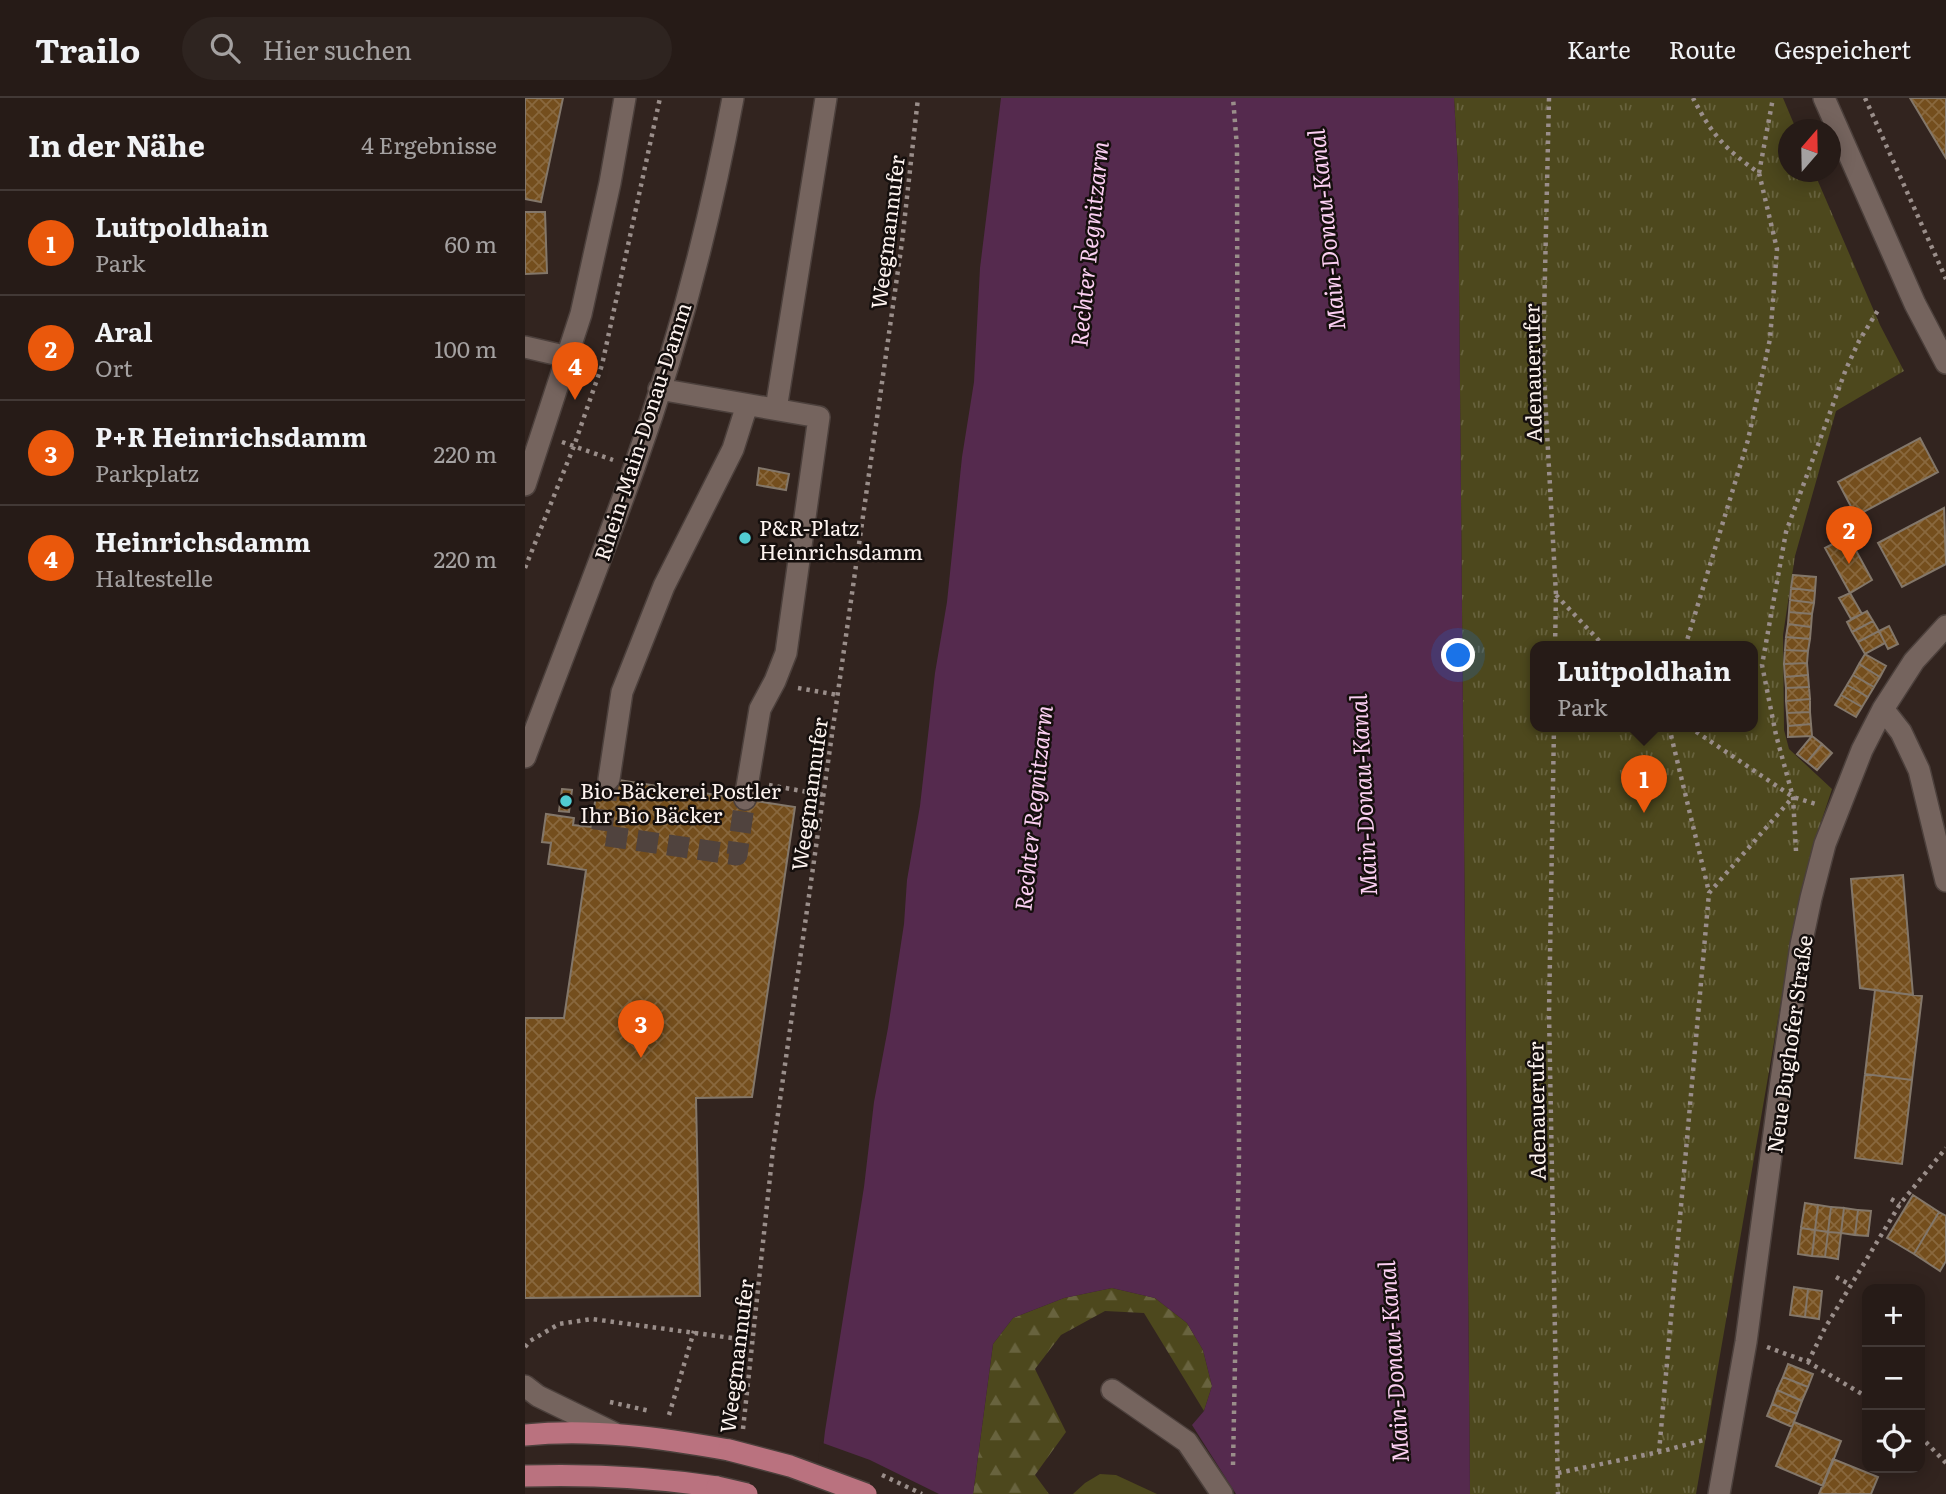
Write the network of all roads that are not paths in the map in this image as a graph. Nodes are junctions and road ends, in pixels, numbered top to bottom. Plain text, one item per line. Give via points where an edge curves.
1 (625, 98) edge
2 (733, 98) edge
3 (826, 98) edge
4 (1824, 98) edge
5 (525, 346) edge
6 (568, 357) junction
7 (1946, 363) edge
8 (659, 389) junction
9 (747, 405) junction
10 (776, 409) junction
11 (525, 485) edge
12 (1946, 626) edge
13 (1883, 709) junction
14 (541, 714) junction
15 (525, 732) edge
16 (525, 757) edge
17 (609, 779) tunnel mouth
18 (747, 790) tunnel mouth
19 (1946, 881) edge
20 (525, 1386) edge
21 (1112, 1390) dead end
22 (614, 1433) junction
23 (525, 1435) edge
24 (525, 1476) edge
25 (747, 1494) edge
26 (866, 1494) edge
27 (1222, 1494) edge
28 (1719, 1494) edge

1 - 6 street via 590,275
2 - 8 street, Rhein-Main-Donau-Damm via 697,258
3 - 10 street
4 - 7 street
5 - 6 street
6 - 11 street
8 - 9 street
8 - 14 street, Rhein-Main-Donau-Damm
9 - 10 street
9 - 17 street via 733,449 664,586 622,692
10 - 18 street via 819,417 786,653 760,709
12 - 13 street, Neue Bughofer Straße via 1914,661
13 - 19 street via 1901,732 1919,771
13 - 28 street, Neue Bughofer Straße via 1825,844 1801,945 1746,1342
14 - 15 street
14 - 16 street, Rhein-Main-Donau-Damm
20 - 22 street
21 - 27 street via 1187,1442
22 - 23 main road
22 - 26 main road, bridge via 735,1445
24 - 25 main road, bridge via 593,1474

